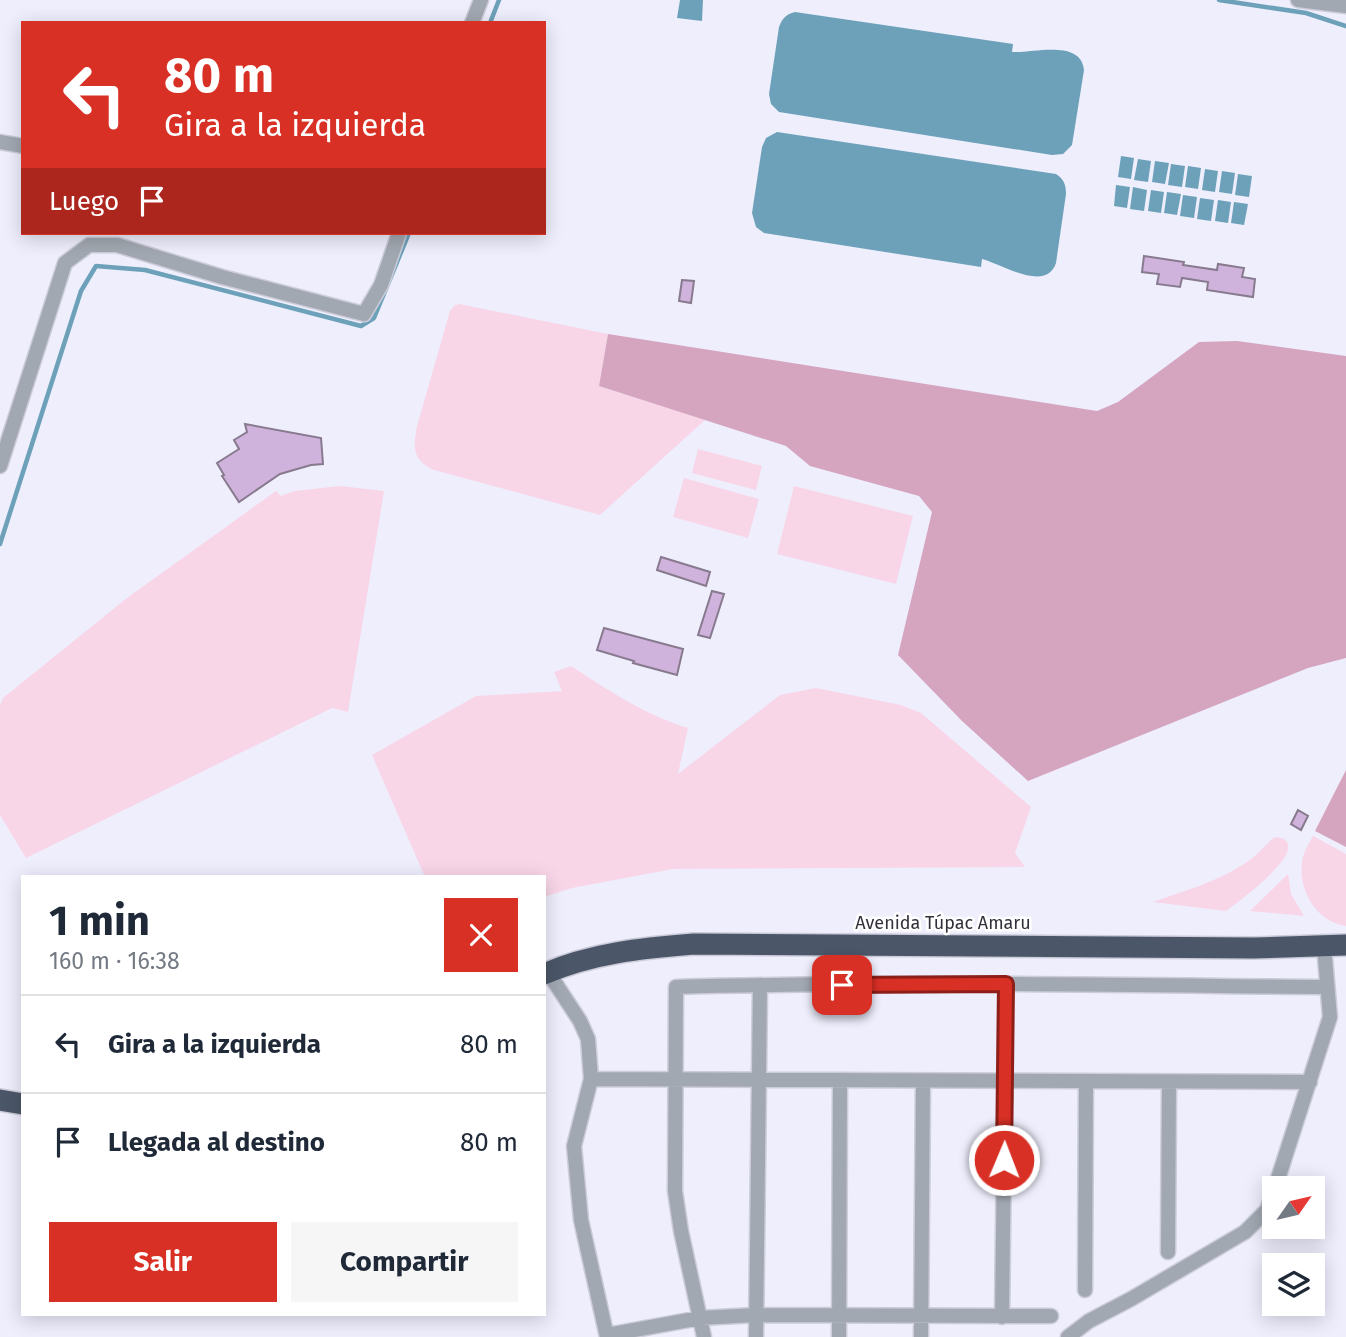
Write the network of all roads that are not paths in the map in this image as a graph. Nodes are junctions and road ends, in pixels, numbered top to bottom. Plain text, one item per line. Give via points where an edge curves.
1 (477, 0) edge
2 (1298, 0) edge
3 (1346, 6) edge
4 (472, 21) edge
5 (0, 142) edge
6 (21, 146) edge
7 (398, 235) edge
8 (89, 239) edge
9 (0, 466) edge
10 (1346, 945) edge
11 (1324, 946) junction
12 (546, 973) edge
13 (1006, 984) junction
14 (760, 985) junction
15 (1328, 987) junction
16 (592, 1079) junction
17 (676, 1080) junction
18 (759, 1080) junction
19 (839, 1080) junction
20 (923, 1081) junction
21 (1005, 1081) junction
22 (1086, 1081) junction
23 (1169, 1082) junction
24 (1310, 1082) junction
25 (0, 1100) edge
26 (21, 1104) edge
27 (1278, 1176) edge
28 (1262, 1215) edge
29 (1168, 1252) dead end
30 (1085, 1290) dead end
31 (756, 1315) junction
32 (839, 1316) junction
33 (922, 1317) junction
34 (1002, 1317) junction
35 (1051, 1317) dead end
36 (700, 1318) junction
37 (607, 1336) edge
38 (704, 1337) edge
39 (756, 1337) edge
40 (839, 1337) edge
41 (921, 1337) edge
42 (1068, 1337) edge

1 - 4 street
2 - 3 street
5 - 6 street
7 - 8 street via 381,285 364,314
8 - 9 street via 65,263
10 - 11 highway, Avenida Túpac Amaru
11 - 12 highway, Avenida Túpac Amaru via 694,944 640,948
11 - 15 street
12 - 16 street via 588,1039
13 - 14 street
13 - 15 street
13 - 21 street
14 - 17 street via 676,987
14 - 18 street
15 - 24 street via 1330,1017
16 - 17 street
16 - 37 street via 573,1146 581,1220
17 - 18 street
17 - 36 street via 675,1191
18 - 19 street
18 - 31 street
19 - 20 street
19 - 32 street
20 - 21 street
20 - 33 street
21 - 22 street
21 - 34 street
22 - 23 street
22 - 30 street
23 - 24 street
23 - 29 street
24 - 27 street
25 - 26 highway
28 - 42 street via 1245,1232
31 - 32 street
31 - 36 street
31 - 39 street
32 - 33 street
32 - 40 street
33 - 34 street
33 - 41 street
34 - 35 street
36 - 37 street
36 - 38 street

